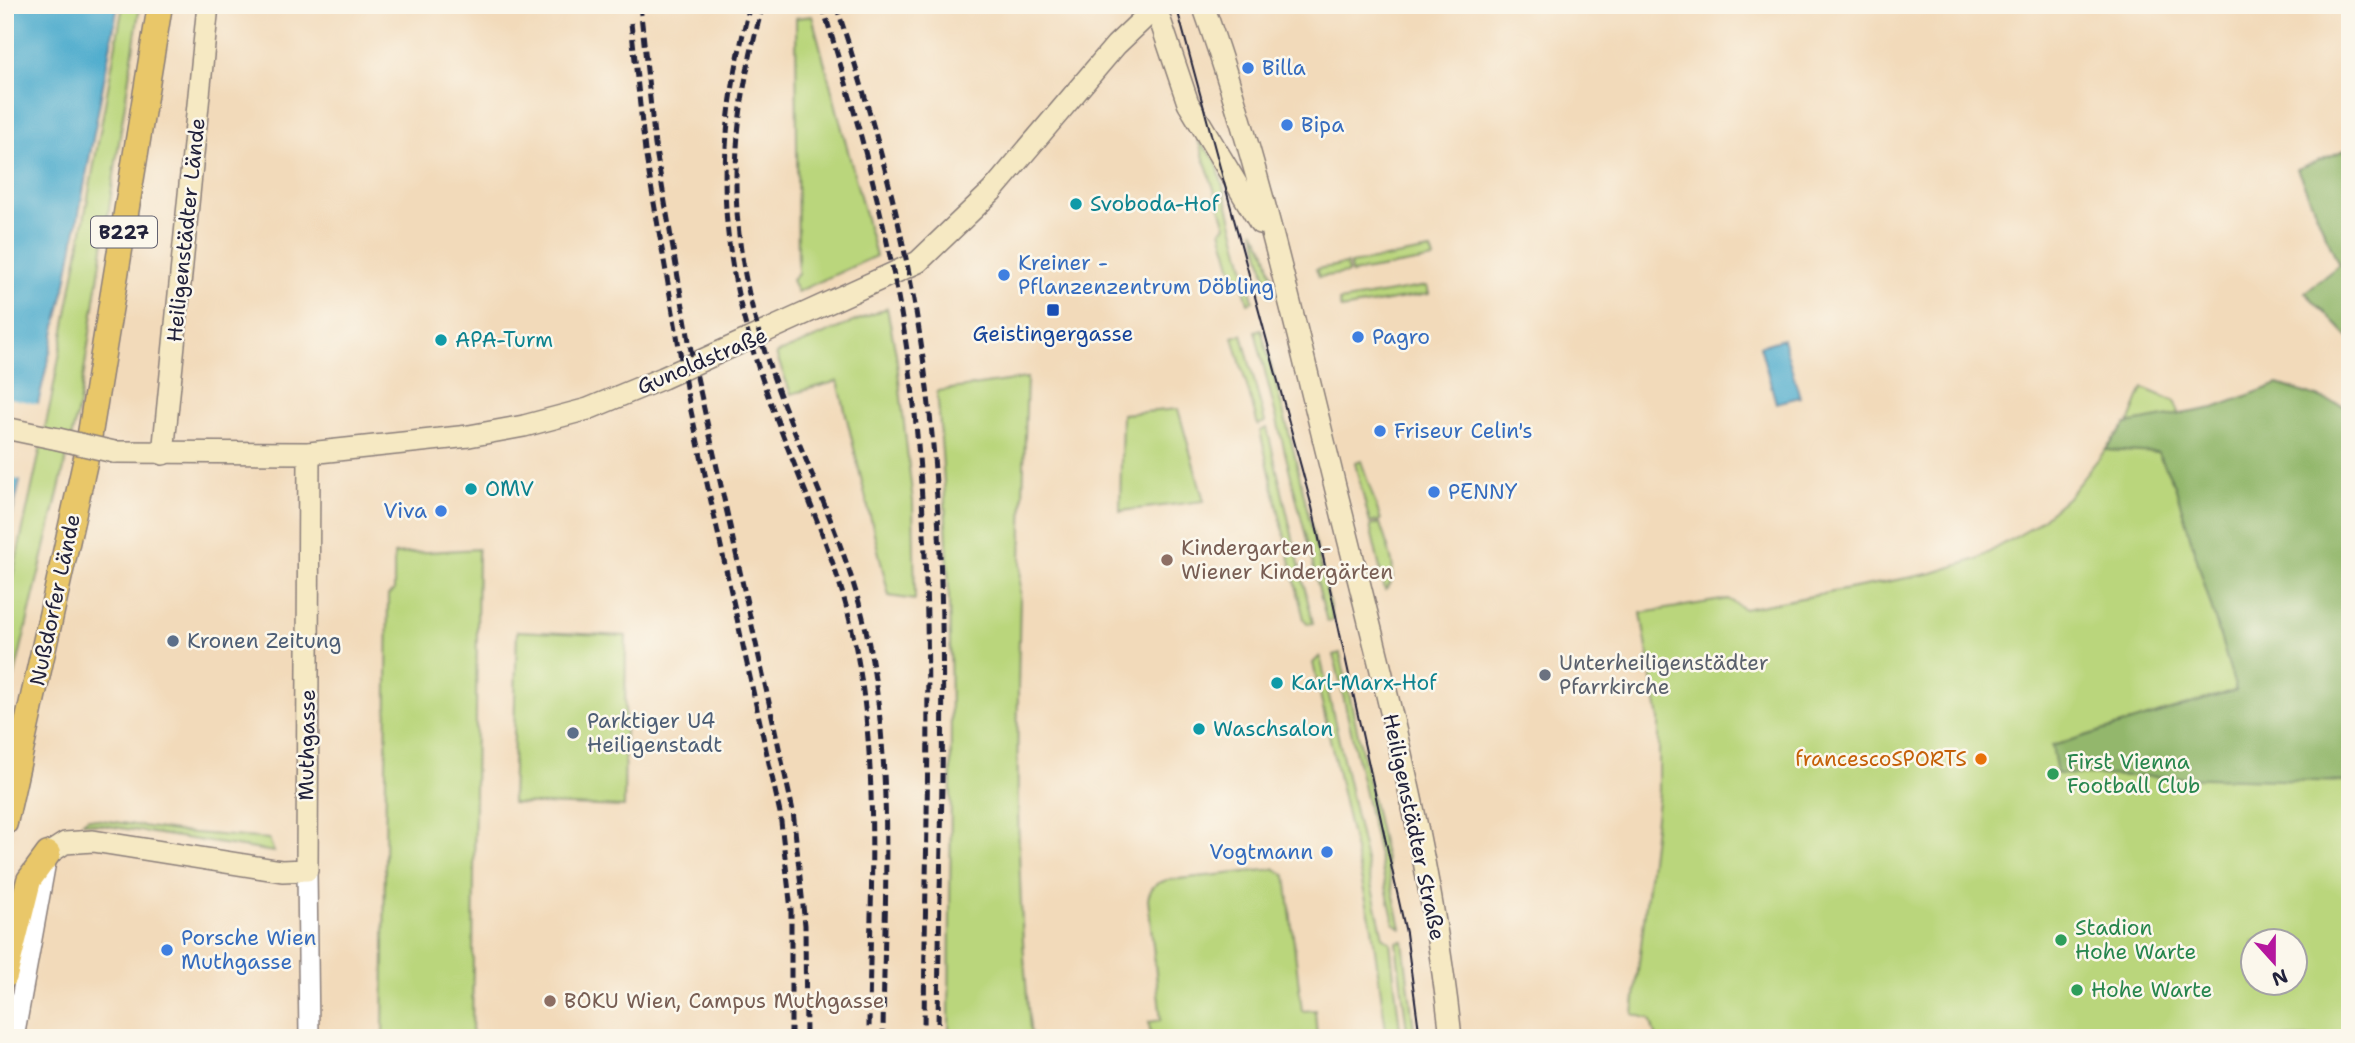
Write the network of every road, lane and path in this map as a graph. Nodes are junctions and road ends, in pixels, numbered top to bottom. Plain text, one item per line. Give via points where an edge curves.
1 (160, 5) edge
2 (208, 5) edge
3 (1203, 5) edge
4 (1156, 6) edge
5 (1275, 252) junction
6 (5, 428) edge
7 (309, 453) junction
8 (163, 454) junction
9 (5, 824) edge
10 (48, 854) junction
11 (307, 870) junction
12 (5, 976) edge
13 (14, 1038) edge
14 (309, 1038) edge
15 (1451, 1038) edge

1 - 9 highway, Nußdorfer Lände / B227 via 86,458
2 - 8 main road, Heiligenstädter Lände
3 - 5 main road, Heiligenstädter Straße via 1253,159
4 - 5 main road, Heiligenstädter Straße via 1188,103 1247,197
4 - 7 main road, Gunoldstraße via 1116,45 992,191 918,262 589,409 469,436
5 - 15 main road, Heiligenstädter Straße via 1389,711 1437,927
6 - 8 main road, Gunoldstraße, bridge via 120,453
7 - 8 main road, Gunoldstraße
7 - 11 main road, Muthgasse
10 - 11 main road via 65,843 93,841 282,871
10 - 12 highway via 29,880
10 - 13 street
11 - 14 street, Muthgasse

